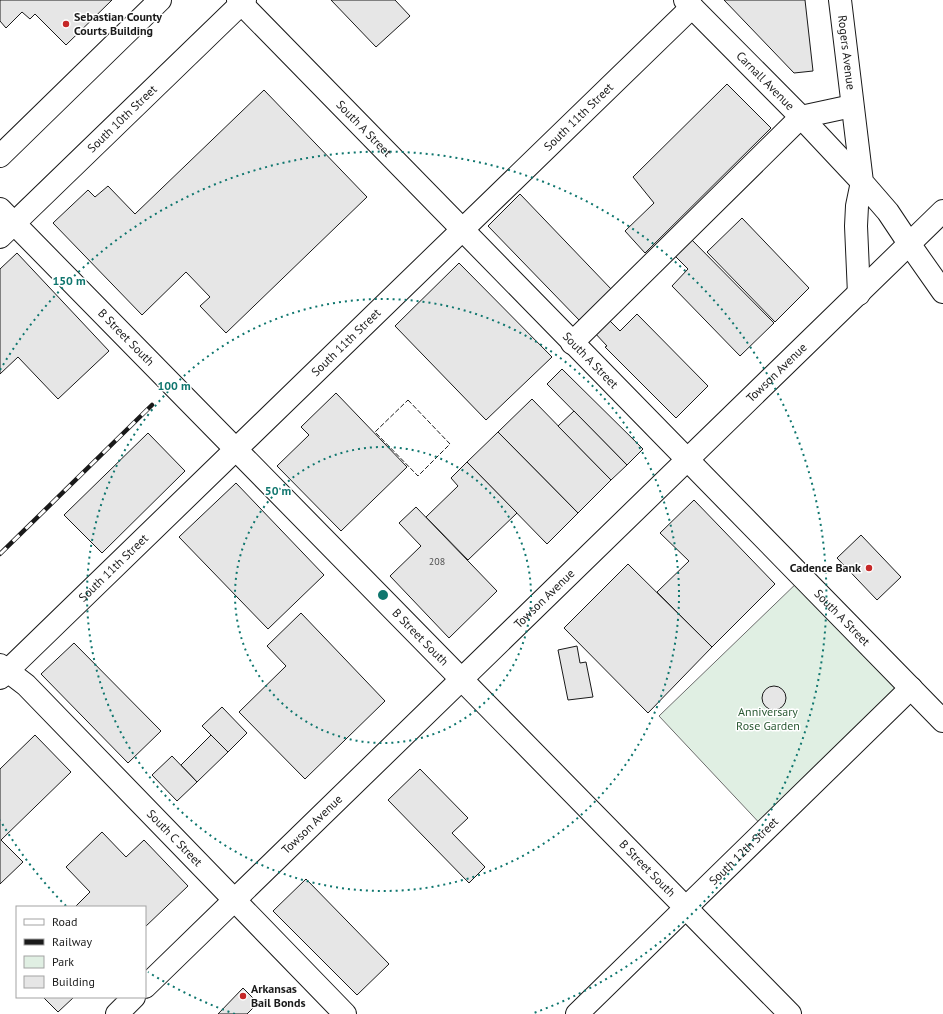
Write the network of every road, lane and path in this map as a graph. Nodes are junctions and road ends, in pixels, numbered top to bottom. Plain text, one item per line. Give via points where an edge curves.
1 (160, 0) edge
2 (840, 0) edge
3 (242, 1) edge
4 (688, 4) edge
5 (852, 106) junction
6 (801, 117) junction
7 (0, 156) edge
8 (862, 182) junction
9 (943, 211) edge
10 (5, 223) edge
11 (462, 230) junction
12 (910, 245) junction
13 (943, 292) edge
14 (859, 294) junction
15 (572, 343) junction
16 (236, 451) junction
17 (687, 460) junction
18 (2, 671) edge
19 (460, 680) junction
20 (910, 688) junction
21 (943, 721) edge
22 (234, 901) junction
23 (686, 908) junction
24 (146, 986) edge
25 (133, 998) edge
26 (117, 1014) edge
27 (345, 1014) edge
28 (577, 1014) edge
29 (790, 1014) edge

1 - 7 street
2 - 5 street, Rogers Avenue
3 - 10 street, South 10th Street
3 - 11 street, South A Street
4 - 6 street, Carnall Avenue
4 - 11 street, South 11th Street
5 - 6 street, Carnall Avenue
5 - 8 street
6 - 8 street
6 - 15 street
8 - 12 street via 888,212
8 - 14 street via 856,226
9 - 12 street, Towson Avenue
10 - 16 street, B Street South
11 - 15 street, South A Street
11 - 16 street, South 11th Street
12 - 13 street
12 - 14 street, Towson Avenue
14 - 17 street, Towson Avenue
15 - 17 street, South A Street
16 - 18 street, South 11th Street
16 - 19 street, B Street South
17 - 19 street, Towson Avenue
17 - 20 street, South A Street
18 - 22 street, South C Street via 26,685
19 - 22 street, Towson Avenue
19 - 23 street, B Street South
20 - 21 street, South A Street
20 - 23 street, South 12th Street
22 - 24 street, Towson Avenue
22 - 27 street, South C Street
23 - 28 street, South 12th Street
23 - 29 street, B Street South
25 - 26 street

